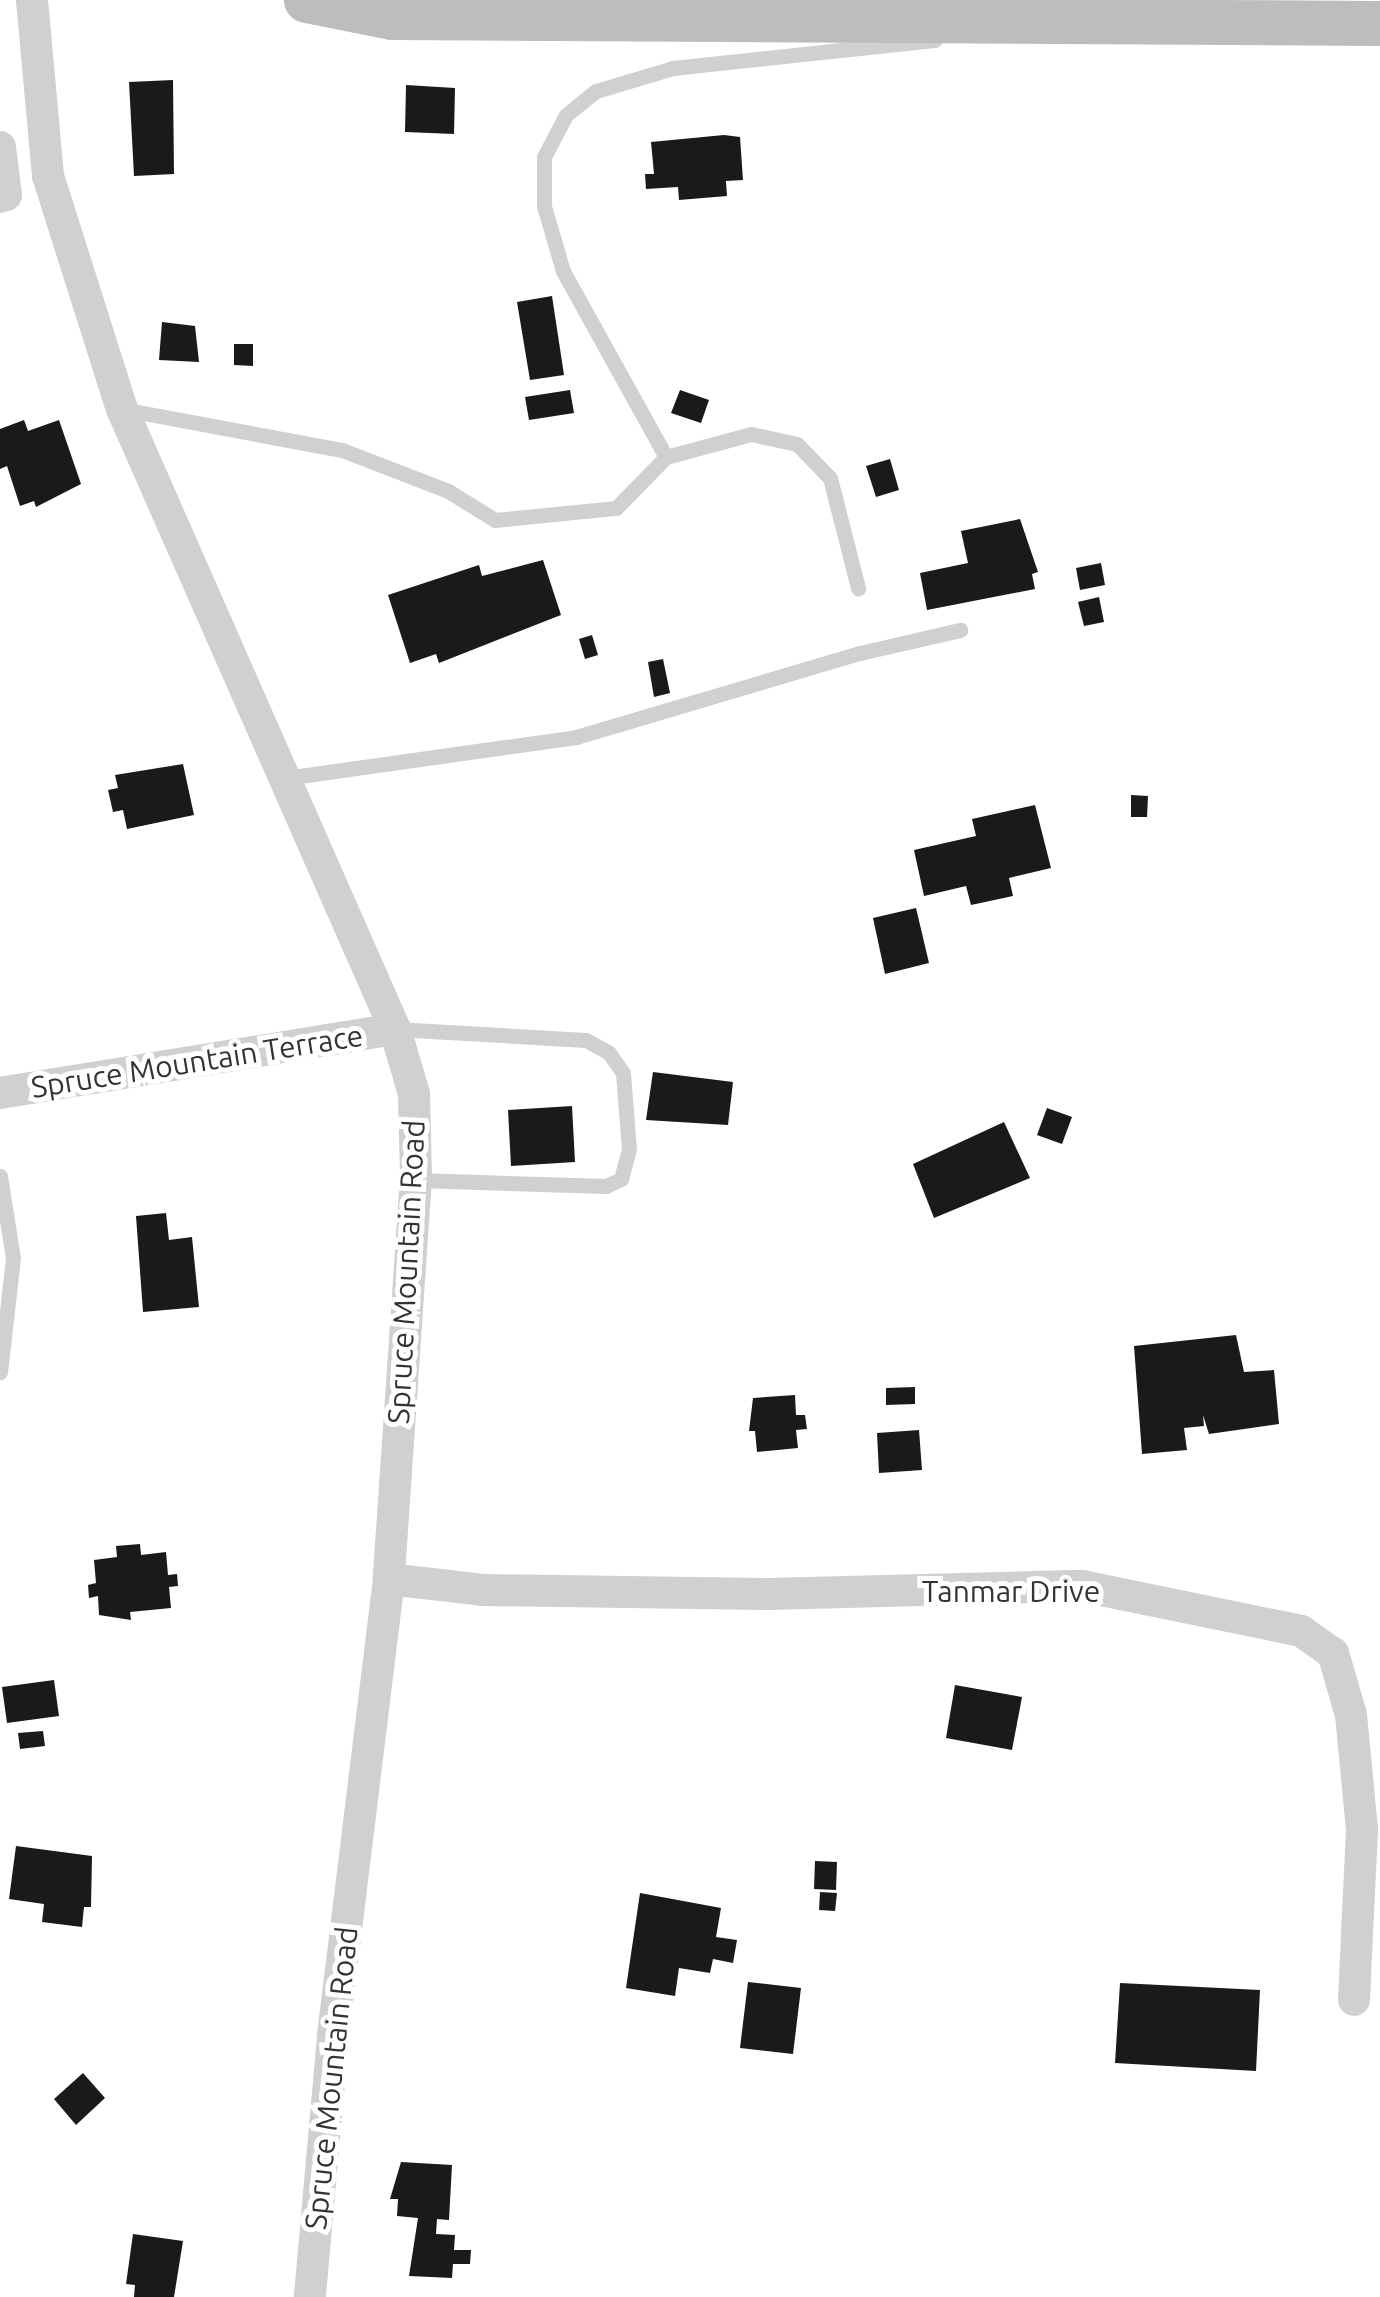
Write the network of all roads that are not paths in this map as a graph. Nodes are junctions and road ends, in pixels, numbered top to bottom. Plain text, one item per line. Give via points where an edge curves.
1 (306, 0) edge
2 (35, 5) edge
3 (1314, 11) edge
4 (958, 14) edge
5 (1380, 23) edge
6 (0, 147) edge
7 (0, 197) edge
8 (122, 409) junction
9 (666, 456) junction
10 (858, 588) dead end
11 (960, 630) dead end
12 (284, 778) junction
13 (395, 1029) junction
14 (0, 1092) edge
15 (0, 1176) edge
16 (416, 1180) junction
17 (0, 1372) edge
18 (389, 1579) junction
19 (1354, 2000) dead end
20 (310, 2297) edge

1 - 4 main road via 392,16
2 - 8 street, Spruce Mountain Road via 48,176
3 - 4 main road
3 - 5 main road
4 - 9 lane via 932,41 639,76 596,91 566,115 544,157 544,206 562,271
6 - 7 street via 6,195
8 - 9 lane via 342,450 448,491 495,520 616,508
8 - 12 street, Spruce Mountain Road
9 - 10 lane via 751,434 797,444 830,478
11 - 12 lane via 576,738
12 - 13 street, Spruce Mountain Road
13 - 14 street, Spruce Mountain Terrace
13 - 16 street, Spruce Mountain Road via 414,1094
13 - 16 lane via 586,1040 609,1053 623,1072 630,1149 620,1180 606,1186
15 - 17 lane via 14,1258
16 - 18 street, Spruce Mountain Road
18 - 19 street, Tanmar Drive via 482,1590 769,1594 1082,1586 1301,1632 1333,1653 1351,1715 1362,1829
18 - 20 street, Spruce Mountain Road via 333,2037

